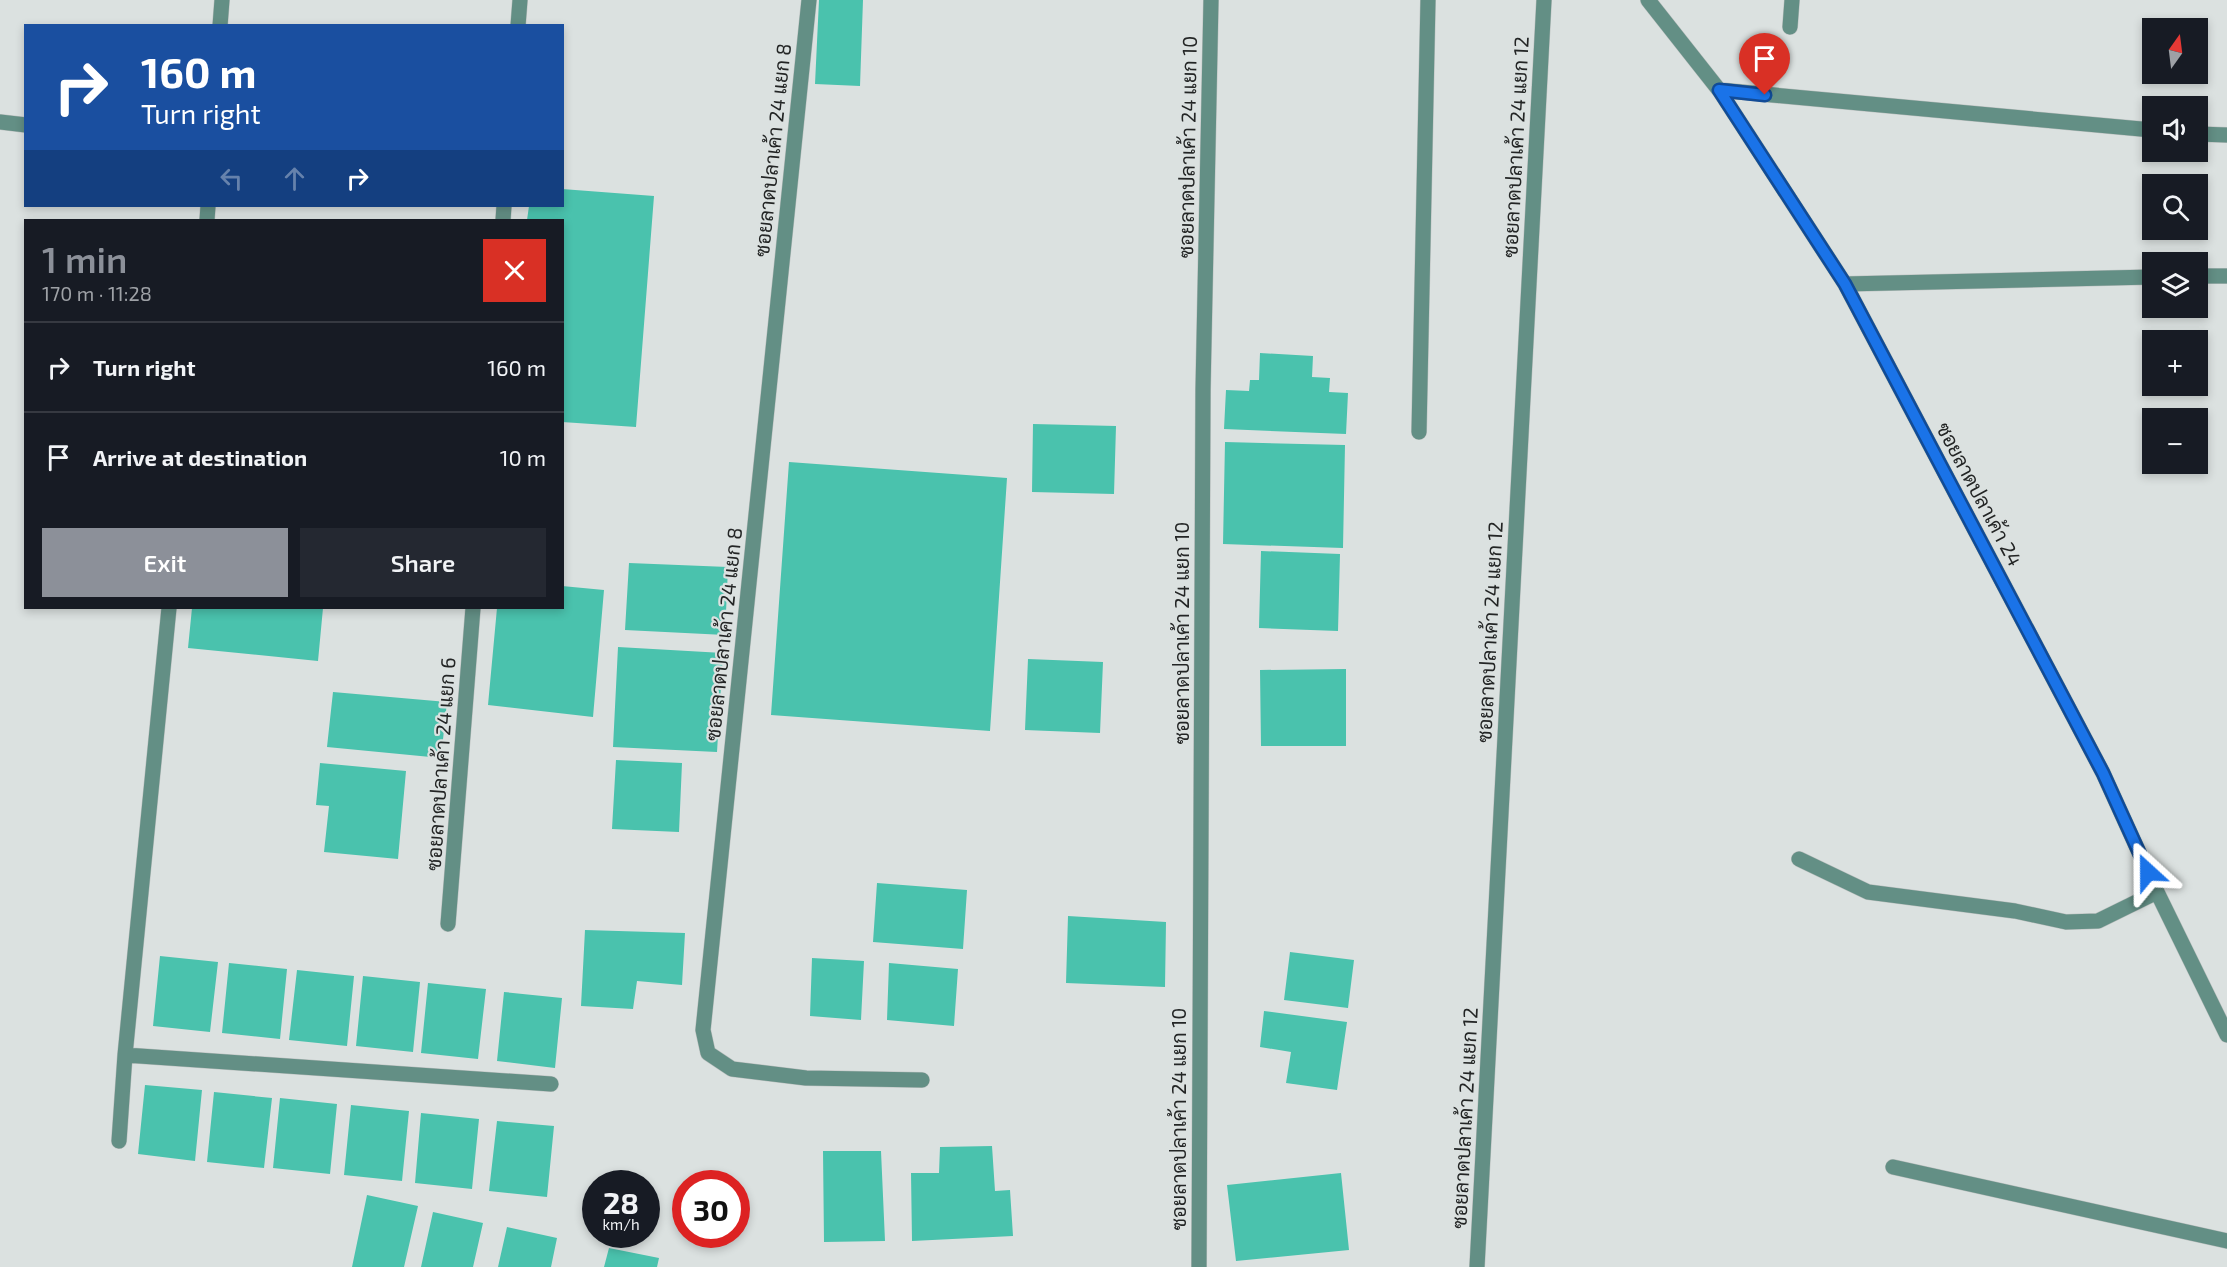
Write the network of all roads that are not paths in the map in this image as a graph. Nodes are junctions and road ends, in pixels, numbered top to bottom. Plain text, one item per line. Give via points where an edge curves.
1 (222, 0) edge
2 (520, 0) edge
3 (809, 0) edge
4 (1211, 0) edge
5 (1428, 0) edge
6 (1544, 0) edge
7 (1648, 0) edge
8 (1792, 0) edge
9 (220, 24) edge
10 (518, 24) edge
11 (1790, 27) dead end
12 (1719, 90) junction
13 (0, 122) edge
14 (24, 125) edge
15 (2142, 129) edge
16 (2208, 134) edge
17 (2227, 135) edge
18 (2208, 276) edge
19 (2227, 276) edge
20 (2142, 277) edge
21 (1845, 284) junction
22 (1419, 432) dead end
23 (169, 609) edge
24 (473, 609) edge
25 (1798, 859) dead end
26 (2157, 892) junction
27 (448, 924) dead end
28 (2227, 1035) edge
29 (125, 1055) junction
30 (922, 1080) dead end
31 (551, 1084) dead end
32 (119, 1141) dead end
33 (1893, 1167) dead end
34 (2227, 1241) edge
35 (1199, 1267) edge
36 (1477, 1267) edge

1 - 9 street
2 - 10 street
3 - 30 street, ซอยลาดปลาเค้า 24 แยก 8 via 704,1030 708,1053 732,1069 806,1078
4 - 35 street, ซอยลาดปลาเค้า 24 แยก 10 via 1203,390
5 - 22 street
6 - 36 street, ซอยลาดปลาเค้า 24 แยก 12
7 - 12 street, ซอยลาดปลาเค้า 24
8 - 11 street
12 - 15 street
12 - 21 street, ซอยลาดปลาเค้า 24
13 - 14 street
16 - 17 street
18 - 19 street
20 - 21 street
21 - 26 street, ซอยลาดปลาเค้า 24 via 2103,773
23 - 29 street
24 - 27 street, ซอยลาดปลาเค้า 24 แยก 6
25 - 26 street via 1868,892 2066,922 2098,921
26 - 28 street, ซอยลาดปลาเค้า 24
29 - 31 street
29 - 32 street
33 - 34 street

